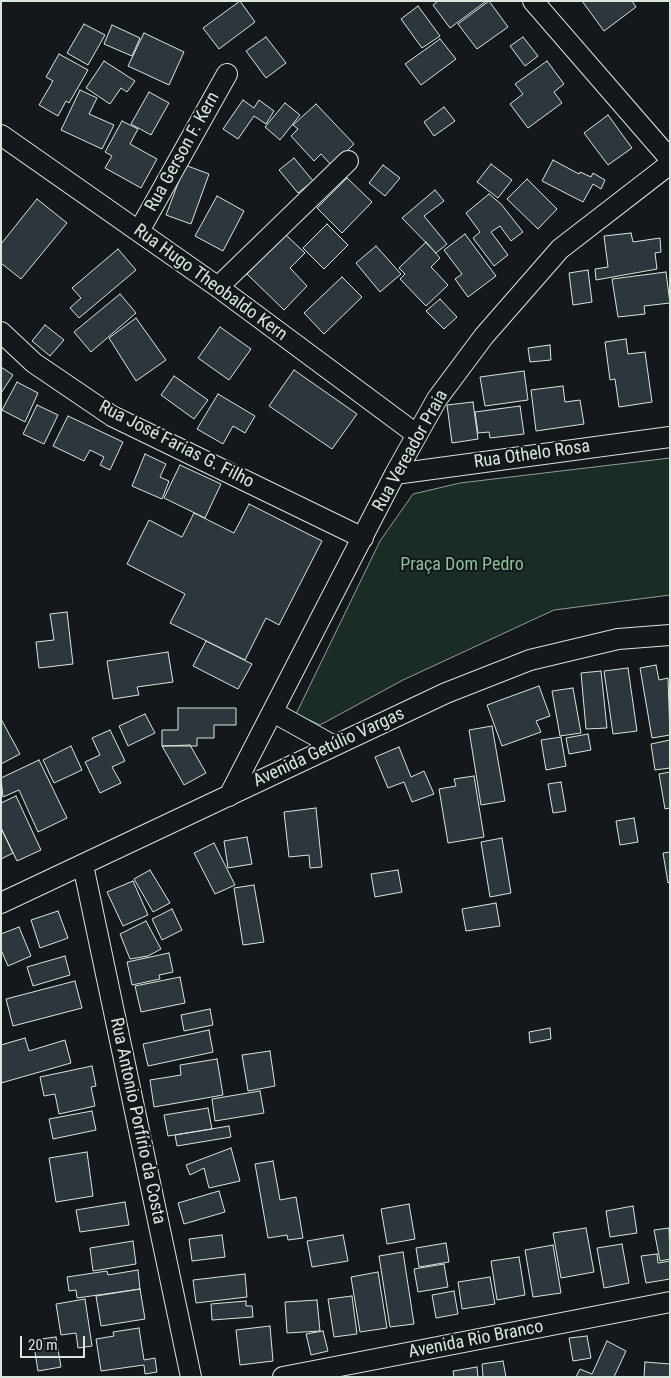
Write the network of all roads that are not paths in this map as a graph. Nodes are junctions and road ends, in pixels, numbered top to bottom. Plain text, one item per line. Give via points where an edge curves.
1 (533, 1) edge
2 (227, 74) dead end
3 (1, 135) edge
4 (670, 159) edge
5 (348, 161) dead end
6 (670, 164) edge
7 (139, 231) junction
8 (218, 287) junction
9 (1, 332) edge
10 (416, 434) junction
11 (670, 436) edge
12 (395, 474) junction
13 (363, 538) junction
14 (670, 635) edge
15 (273, 712) junction
16 (334, 746) junction
17 (229, 796) junction
18 (83, 865) junction
19 (1, 903) edge
20 (670, 1302) edge
21 (191, 1377) edge
22 (283, 1377) edge

1 - 4 street
2 - 7 street, Rua Gerson F. Kern
3 - 7 street, Rua Hugo Theobaldo Kern
5 - 8 street
6 - 10 street, Rua Vereador Praia via 560,249 484,336 437,399
7 - 8 street, Rua Hugo Theobaldo Kern
8 - 10 street, Rua Hugo Theobaldo Kern
9 - 13 street, Rua José Farias G. Filho via 34,363 112,416
10 - 12 street, Rua Vereador Praia
11 - 12 street, Rua Othelo Rosa
12 - 13 street, Rua Vereador Praia
13 - 15 street, Rua Vereador Praia
14 - 16 street, Avenida Getúlio Vargas via 618,639 530,660 446,693
15 - 16 street
15 - 17 street, Rua Vereador Praia
16 - 17 street, Avenida Getúlio Vargas
17 - 18 street, Avenida Getúlio Vargas
18 - 19 street, Avenida Getúlio Vargas
18 - 21 street, Rua Antonio Porfírio da Costa
20 - 22 street, Avenida Rio Branco

